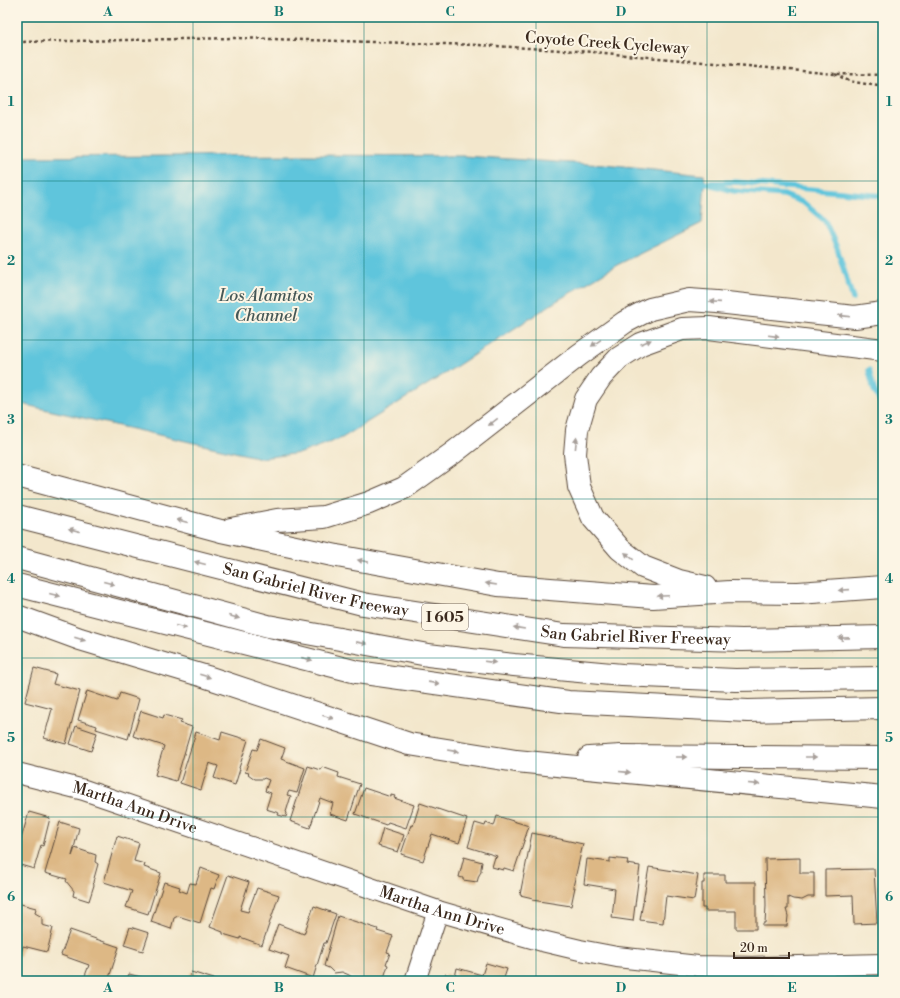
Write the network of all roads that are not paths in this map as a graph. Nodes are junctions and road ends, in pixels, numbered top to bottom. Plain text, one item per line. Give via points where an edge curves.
1 (883, 313) edge
2 (883, 350) edge
3 (17, 476) edge
4 (17, 516) edge
5 (221, 531) junction
6 (17, 558) edge
7 (17, 585) edge
8 (883, 587) edge
9 (730, 592) junction
10 (17, 616) edge
11 (883, 637) edge
12 (883, 678) edge
13 (883, 708) edge
14 (883, 758) edge
15 (516, 761) junction
16 (17, 773) edge
17 (883, 796) edge
18 (438, 911) junction
19 (883, 964) edge
20 (415, 981) edge

1 -> 5 highway via 855,317 689,300 650,309 625,322 579,355 447,458 404,488 368,503 324,516 277,520
9 -> 2 highway via 679,581 643,567 620,549 593,518 579,487 575,454 577,430 586,399 601,377 619,358 641,344 682,329 709,328
5 -> 3 highway
11 -> 4 highway, San Gabriel River Freeway / I 605 via 742,640 564,635 363,604
9 -> 5 highway via 653,596 498,585 337,556
6 -> 12 highway, I 605 via 268,626 428,655 622,675 735,680
7 -> 13 highway via 357,672 568,702 748,711
8 -> 9 highway via 798,593
10 -> 15 highway via 80,639 207,677 409,744
15 -> 14 highway via 621,756
15 -> 17 highway
16 - 18 street, Martha Ann Drive via 84,790
18 - 19 street, Martha Ann Drive via 542,941 617,957 658,962 752,967
18 - 20 street

